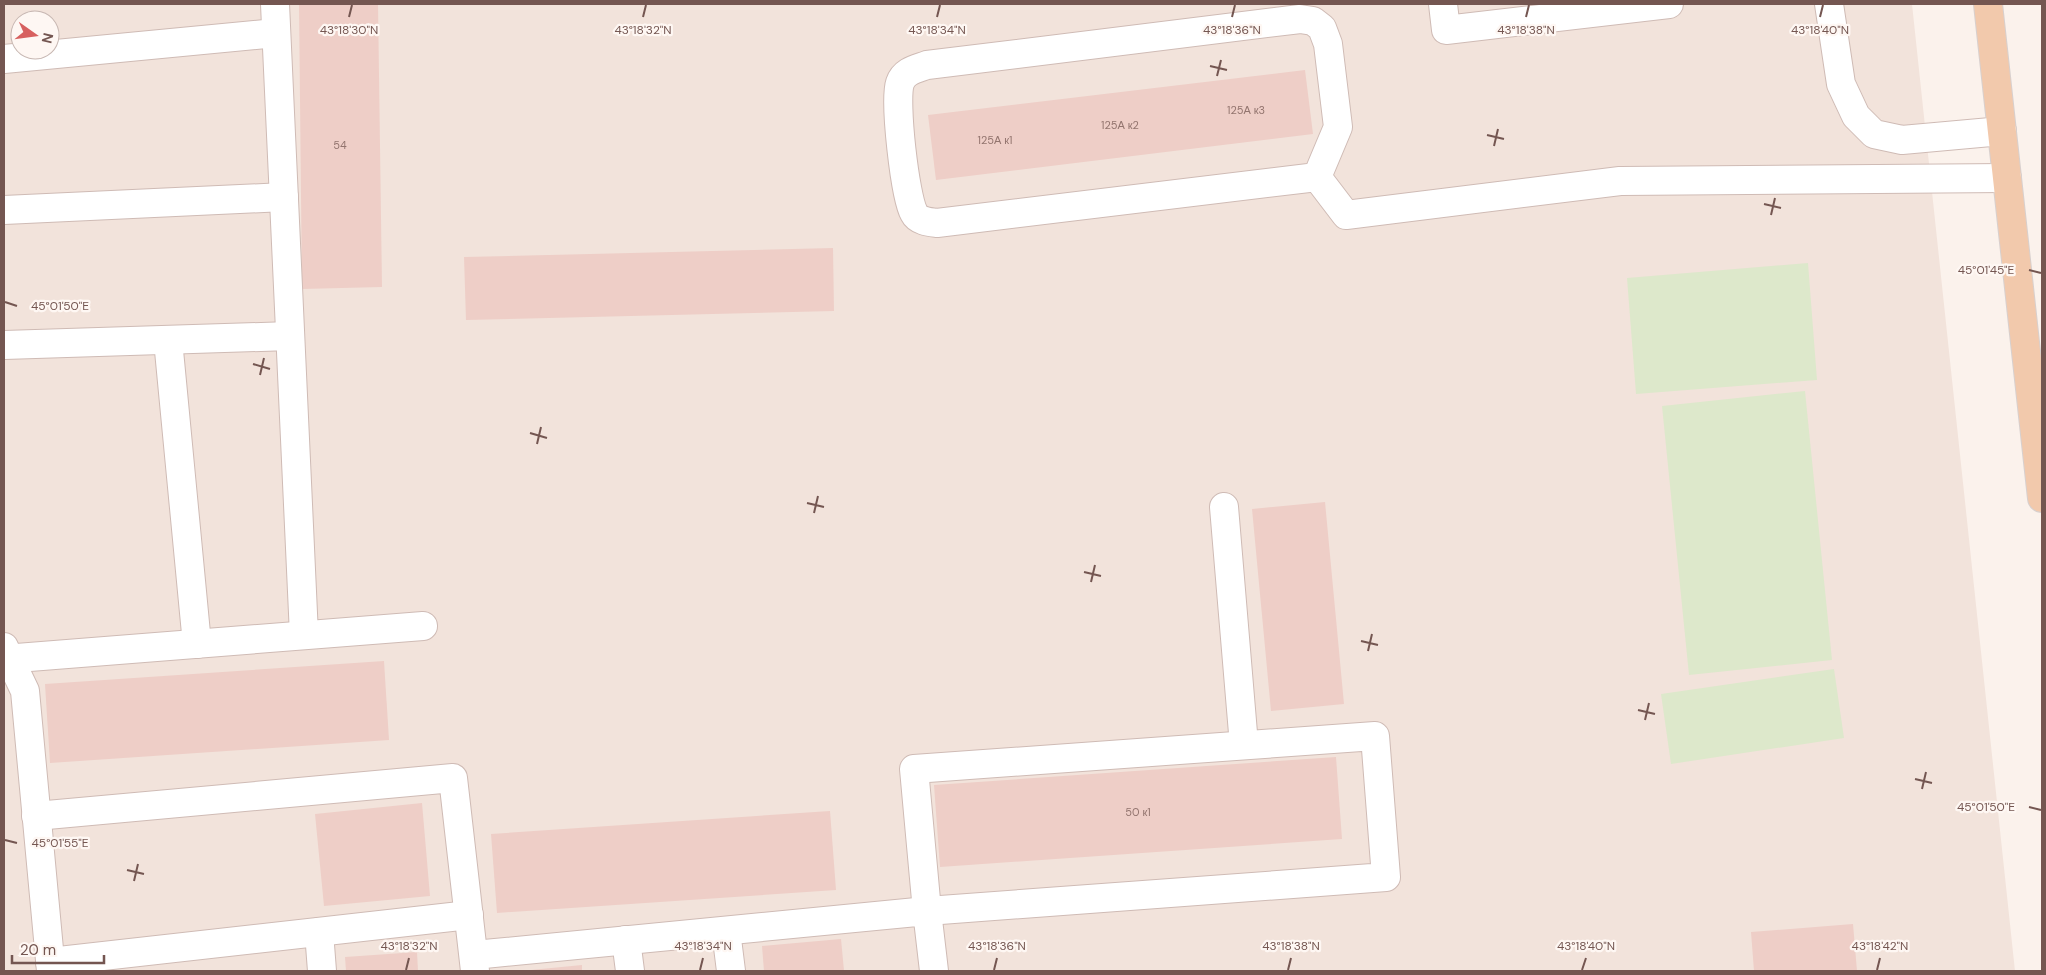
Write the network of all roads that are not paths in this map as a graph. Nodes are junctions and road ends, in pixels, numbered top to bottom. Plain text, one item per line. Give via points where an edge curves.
1 (275, 4) edge
2 (1443, 4) edge
3 (1669, 4) edge
4 (1829, 4) edge
5 (1988, 4) edge
6 (276, 33) junction
7 (4, 59) edge
8 (2002, 131) junction
9 (1317, 177) junction
10 (2007, 178) junction
11 (284, 197) junction
12 (4, 210) edge
13 (290, 336) junction
14 (168, 340) junction
15 (4, 345) edge
16 (2042, 498) edge
17 (1224, 507) dead end
18 (423, 626) dead end
19 (304, 635) junction
20 (197, 644) junction
21 (6, 655) edge
22 (1244, 746) junction
23 (36, 816) junction
24 (926, 912) junction
25 (469, 915) junction
26 (726, 931) junction
27 (319, 932) junction
28 (626, 940) junction
29 (171, 960) edge
30 (474, 963) edge
31 (50, 967) edge
32 (322, 971) edge
33 (630, 971) edge
34 (732, 971) edge
35 (934, 971) edge

1 - 6 lane
2 - 3 lane via 1446,30
4 - 8 lane via 1841,84 1856,116 1874,134 1902,140
5 - 8 main road
6 - 7 lane
6 - 11 lane
8 - 10 main road
9 - 9 lane via 925,222 914,215 909,199 897,104 900,82 909,71 927,65 1313,21 1322,28 1328,44 1338,127
9 - 10 lane via 1346,215 1620,181
10 - 16 main road
11 - 12 lane
11 - 13 lane
13 - 14 lane
13 - 19 lane
14 - 15 lane
14 - 20 lane
17 - 22 lane
18 - 19 lane
19 - 20 lane
20 - 21 lane
21 - 23 lane via 25,691
22 - 24 lane via 914,769
22 - 24 lane via 1375,736 1386,877
23 - 25 lane via 453,778
23 - 31 lane
24 - 26 lane
24 - 35 lane
25 - 27 lane
25 - 30 lane
26 - 28 lane
26 - 34 lane
27 - 29 lane
27 - 32 lane
28 - 30 lane
28 - 33 lane
29 - 31 lane

